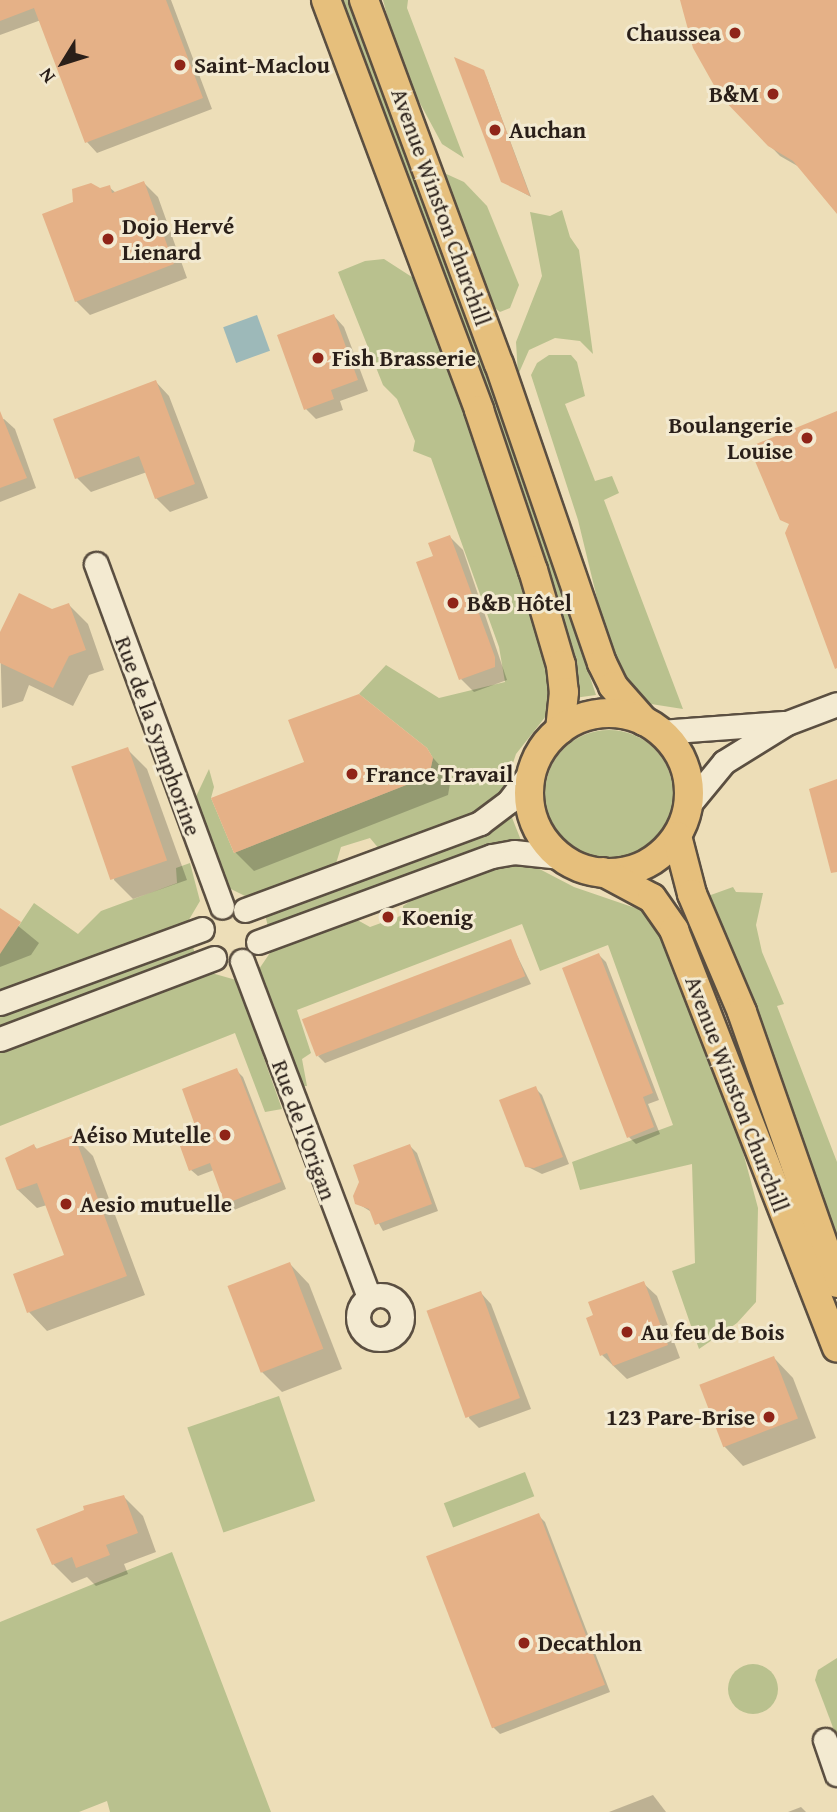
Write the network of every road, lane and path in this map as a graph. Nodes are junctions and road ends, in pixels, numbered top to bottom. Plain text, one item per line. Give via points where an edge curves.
1 (326, 0) edge
2 (364, 0) edge
3 (96, 564) dead end
4 (837, 704) edge
5 (788, 723) junction
6 (652, 727) junction
7 (560, 730) junction
8 (533, 770) junction
9 (687, 807) junction
10 (677, 836) junction
11 (562, 857) junction
12 (603, 872) junction
13 (233, 909) junction
14 (202, 929) junction
15 (258, 942) junction
16 (214, 958) junction
17 (242, 961) junction
18 (0, 1003) edge
19 (0, 1039) edge
20 (837, 1283) edge
21 (369, 1297) dead end
22 (837, 1346) edge
23 (825, 1740) dead end
24 (837, 1774) edge

1 - 7 main road, Avenue Winston Churchill via 479,410 533,570 561,666
2 - 6 main road, Avenue Winston Churchill via 499,364 602,663 613,687
3 - 13 street, Rue de la Symphorine
4 - 5 street
5 - 6 street
5 - 9 street via 715,770
6 - 7 main road via 601,714
6 - 9 main road via 681,759
7 - 8 main road via 543,748
8 - 11 main road via 529,794 533,818
8 - 13 street via 509,801 480,823
9 - 10 main road
10 - 12 main road via 646,863
10 - 20 main road, Avenue Winston Churchill via 692,894 738,1001
11 - 12 main road
11 - 15 street via 514,852 492,856
12 - 22 main road, Avenue Winston Churchill via 652,898 674,930
13 - 14 street via 213,912
13 - 15 street via 257,924
14 - 16 street via 204,947
14 - 18 street
15 - 17 street
16 - 17 street
16 - 19 street
17 - 21 street, Rue de l'Origan
23 - 24 street

